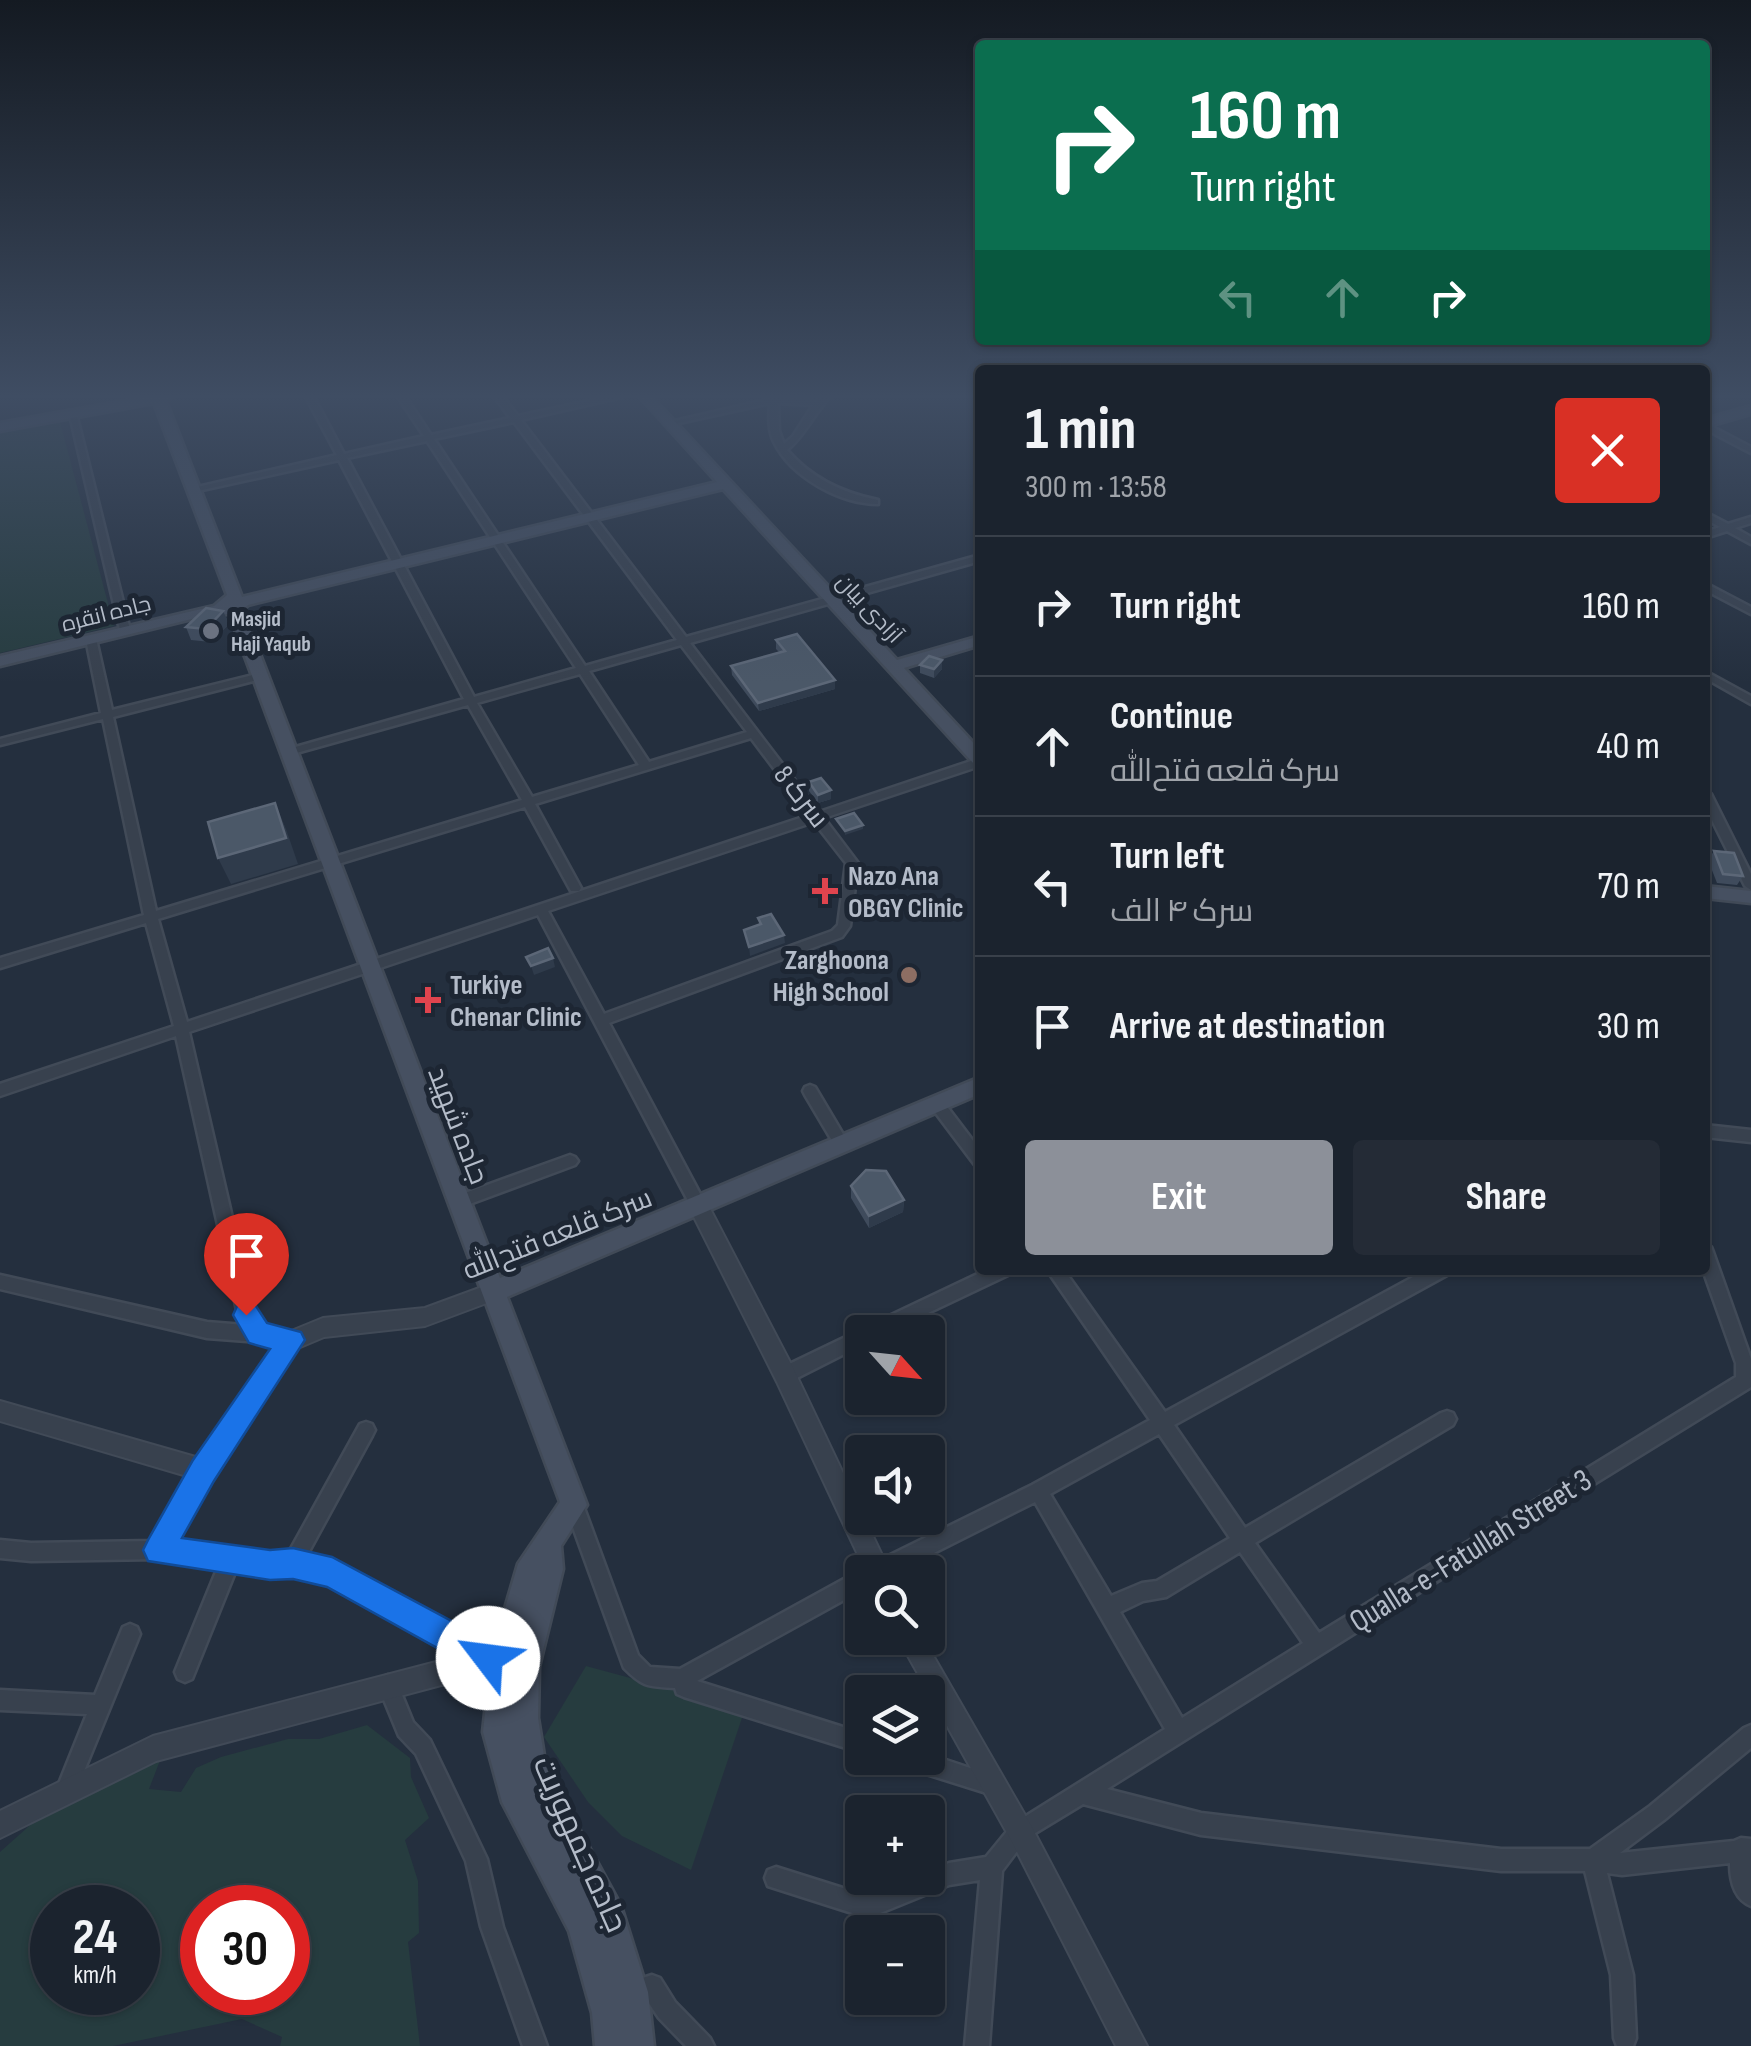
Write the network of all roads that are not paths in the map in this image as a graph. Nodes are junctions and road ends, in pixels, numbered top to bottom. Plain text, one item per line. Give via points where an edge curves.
1 (91, 492) edge
2 (194, 492) edge
3 (360, 492) edge
4 (464, 492) edge
5 (573, 492) edge
6 (690, 492) edge
7 (734, 492) edge
8 (841, 492) edge
9 (875, 502) dead end
10 (591, 516) junction
11 (1710, 518) edge
12 (1751, 520) edge
13 (1728, 528) junction
14 (1710, 533) edge
15 (496, 540) junction
16 (1751, 541) edge
17 (975, 559) edge
18 (398, 562) junction
19 (1710, 589) edge
20 (832, 600) junction
21 (233, 602) junction
22 (1751, 611) edge
23 (125, 630) junction
24 (90, 640) junction
25 (684, 641) junction
26 (975, 641) edge
27 (0, 662) edge
28 (893, 666) junction
29 (584, 669) junction
30 (260, 676) junction
31 (1710, 677) edge
32 (470, 700) junction
33 (1751, 701) edge
34 (108, 714) junction
35 (482, 722) joint
36 (753, 734) junction
37 (0, 742) edge
38 (289, 752) junction
39 (975, 756) edge
40 (975, 763) edge
41 (646, 766) junction
42 (529, 802) junction
43 (1710, 804) edge
44 (818, 816) junction
45 (331, 862) junction
46 (1751, 886) edge
47 (575, 888) dead end
48 (1710, 892) edge
49 (1751, 896) edge
50 (541, 909) junction
51 (150, 917) junction
52 (0, 963) edge
53 (370, 967) junction
54 (600, 1021) junction
55 (182, 1030) junction
56 (975, 1087) edge
57 (0, 1090) edge
58 (810, 1091) dead end
59 (936, 1104) junction
60 (1710, 1131) edge
61 (1751, 1136) edge
62 (842, 1145) junction
63 (975, 1155) edge
64 (570, 1161) dead end
65 (459, 1202) junction
66 (699, 1206) junction
67 (1710, 1265) edge
68 (992, 1275) edge
69 (1058, 1275) edge
70 (1432, 1275) edge
71 (0, 1282) edge
72 (493, 1292) junction
73 (908, 1315) edge
74 (259, 1334) junction
75 (291, 1340) junction
76 (845, 1345) edge
77 (1748, 1365) edge
78 (785, 1375) junction
79 (0, 1411) edge
80 (1447, 1419) dead end
81 (1162, 1422) junction
82 (366, 1430) dead end
83 (204, 1470) junction
84 (1038, 1491) junction
85 (574, 1504) junction
86 (1240, 1539) junction
87 (548, 1546) junction
88 (0, 1549) edge
89 (159, 1550) junction
90 (870, 1555) edge
91 (912, 1555) edge
92 (231, 1558) junction
93 (293, 1563) junction
94 (845, 1589) edge
95 (1107, 1608) junction
96 (130, 1634) dead end
97 (1317, 1647) junction
98 (919, 1655) edge
99 (497, 1657) junction
100 (185, 1672) dead end
101 (680, 1679) junction
102 (388, 1685) junction
103 (0, 1700) edge
104 (98, 1705) junction
105 (1179, 1733) junction
106 (1751, 1734) edge
107 (845, 1738) edge
108 (945, 1770) edge
109 (990, 1784) junction
110 (66, 1791) junction
111 (1082, 1793) junction
112 (0, 1825) edge
113 (1020, 1831) junction
114 (1746, 1849) edge
115 (1593, 1860) junction
116 (992, 1866) junction
117 (776, 1878) dead end
118 (1751, 1895) edge
119 (632, 1992) junction
120 (1625, 2038) dead end
121 (535, 2046) edge
122 (612, 2046) edge
123 (637, 2046) edge
124 (702, 2046) edge
125 (977, 2046) edge
126 (1132, 2046) edge

1 - 23 street
2 - 21 main road, جاده شهید
3 - 18 street
4 - 15 street
5 - 10 street, سرک 8
6 - 10 main road, جاده انقره
7 - 20 main road, آزادی بیان
8 - 9 street
10 - 15 main road, جاده انقره
10 - 25 street, سرک 8
11 - 13 street
12 - 13 street
13 - 14 street
13 - 16 street
15 - 18 main road, جاده انقره
15 - 29 street
17 - 20 street
18 - 21 main road, جاده انقره
18 - 32 street
19 - 22 street
20 - 25 street
20 - 28 main road, آزادی بیان
21 - 23 main road, جاده انقره
21 - 30 main road, جاده شهید
23 - 24 main road, جاده انقره
24 - 27 main road, جاده انقره
24 - 34 street
25 - 29 street
25 - 36 street, سرک 8
26 - 28 main road
28 - 39 main road, آزادی بیان
29 - 32 street
29 - 41 street
30 - 34 street
30 - 38 main road, جاده شهید
31 - 33 street
32 - 35 street
32 - 38 street
34 - 37 street
34 - 51 street
35 - 42 street
36 - 41 street
36 - 44 street, سرک 8
38 - 45 main road, جاده شهید
40 - 44 street
41 - 42 street
42 - 45 street
42 - 47 street
43 - 46 street
44 - 50 street
44 - 54 street, سرک 8 via 852,862 842,930
45 - 51 street
45 - 53 main road, جاده شهید
48 - 49 main road
50 - 53 street
50 - 54 street
51 - 52 street
51 - 55 street
53 - 55 street
53 - 65 main road, جاده شهید
54 - 66 street
55 - 57 street
55 - 74 street via 246,1315
56 - 59 main road, سرک قلعه فتح‌الله
58 - 62 street
59 - 62 main road, سرک قلعه فتح‌الله
59 - 63 street
60 - 61 street
62 - 66 main road, سرک قلعه فتح‌الله
64 - 65 street
65 - 72 main road, جاده شهید
66 - 72 main road, سرک قلعه فتح‌الله
66 - 78 street
67 - 77 street, Qualla-e-Fatullah Street 3
68 - 73 street
69 - 81 street
70 - 81 street
71 - 74 street via 207,1330
72 - 75 street, سرک قلعه فتح‌الله via 426,1317 323,1328
72 - 85 main road, جاده شهید
74 - 75 street
75 - 83 street
76 - 78 street
77 - 97 street, Qualla-e-Fatullah Street 3 via 1745,1380 1456,1554
78 - 90 street
79 - 83 street
80 - 86 street
81 - 84 street
81 - 86 street
82 - 93 street
83 - 89 street
84 - 91 street
84 - 95 street
85 - 87 main road
85 - 101 street, جاده شهید via 630,1661 646,1676
86 - 95 street via 1159,1590
86 - 97 street
87 - 99 main road, جاده جمهوریت via 532,1564
87 - 119 main road, جاده جمهوریت via 549,1569 526,1667 523,1718 532,1772 605,1906
88 - 89 street
89 - 92 street
92 - 93 street
92 - 100 street
93 - 99 street via 332,1572
94 - 101 street
95 - 105 street
96 - 104 street
97 - 105 street, Qualla-e-Fatullah Street 3
98 - 109 street
99 - 102 street
99 - 122 main road, جاده جمهوریت via 498,1732 513,1790 583,1926
101 - 107 street via 684,1686
102 - 110 street via 153,1749
102 - 121 street via 476,1859 492,1927
103 - 104 street
104 - 110 street
105 - 111 street, Qualla-e-Fatullah Street 3
106 - 115 street
108 - 109 street
109 - 113 street
110 - 112 street
111 - 113 street, Qualla-e-Fatullah Street 3
111 - 115 street via 1201,1824 1501,1860
113 - 116 street, Qualla-e-Fatullah Street 3
113 - 126 street
114 - 115 street via 1622,1864
114 - 118 street via 1741,1880
115 - 120 street via 1622,1975
116 - 117 street via 949,1874 868,1907
116 - 125 street
119 - 123 main road, جاده جمهوریت
119 - 124 street via 652,1986 660,2007

